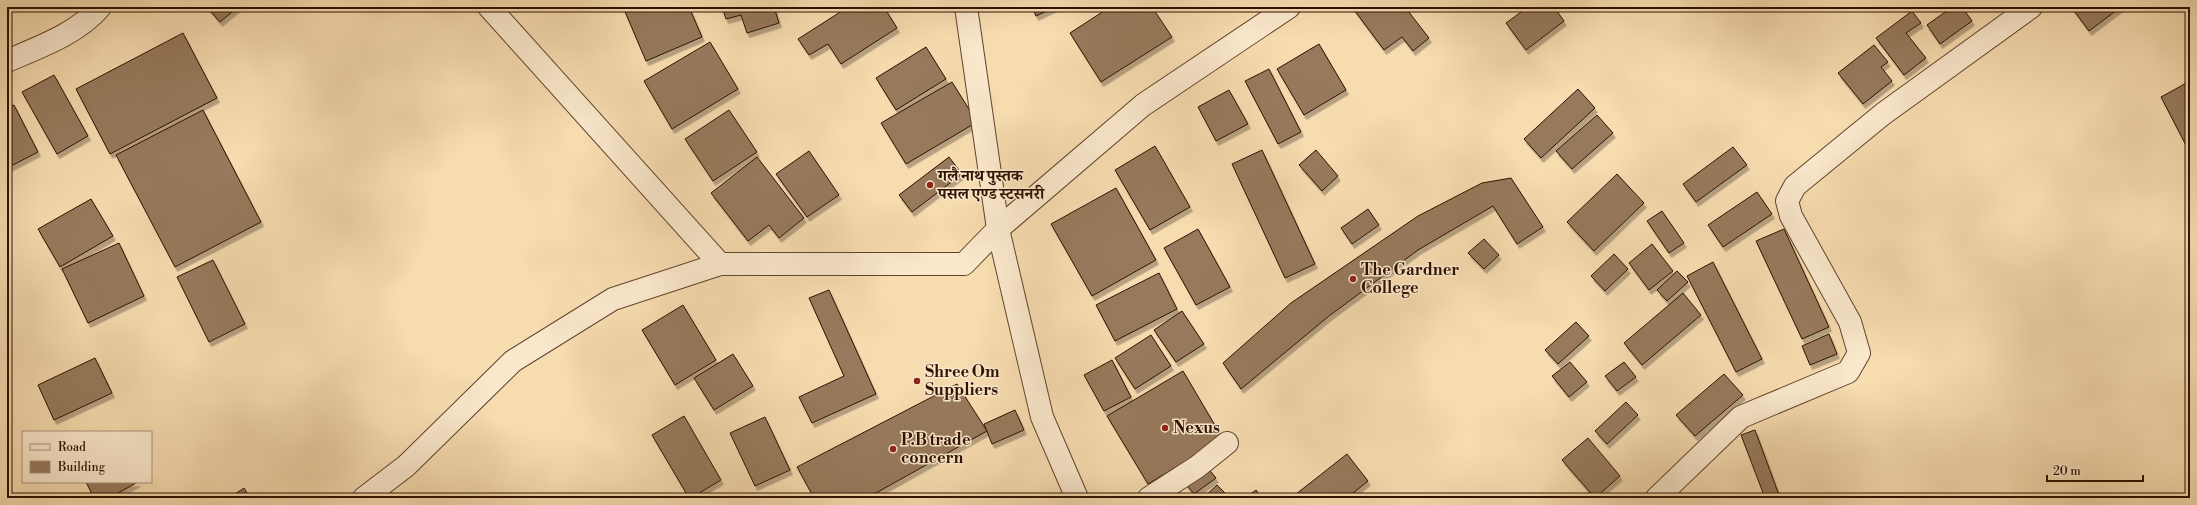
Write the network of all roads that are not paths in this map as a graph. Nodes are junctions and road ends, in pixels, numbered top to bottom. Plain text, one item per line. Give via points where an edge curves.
1 (100, 7) edge
2 (489, 7) edge
3 (966, 7) edge
4 (1289, 7) edge
5 (2031, 7) edge
6 (7, 61) edge
7 (998, 229) junction
8 (720, 264) junction
9 (1227, 443) dead end
10 (364, 498) edge
11 (1077, 498) edge
12 (1149, 498) edge
13 (1657, 498) edge

1 - 6 street via 93,15 53,42
2 - 8 street
3 - 7 street
4 - 7 street via 1143,105
5 - 13 street via 1883,114 1795,186 1787,201 1791,216 1850,322 1859,353 1848,372 1741,417
7 - 8 street via 964,264
7 - 11 street via 1042,417
8 - 10 street via 613,299 513,361 406,466
9 - 12 street via 1197,467

